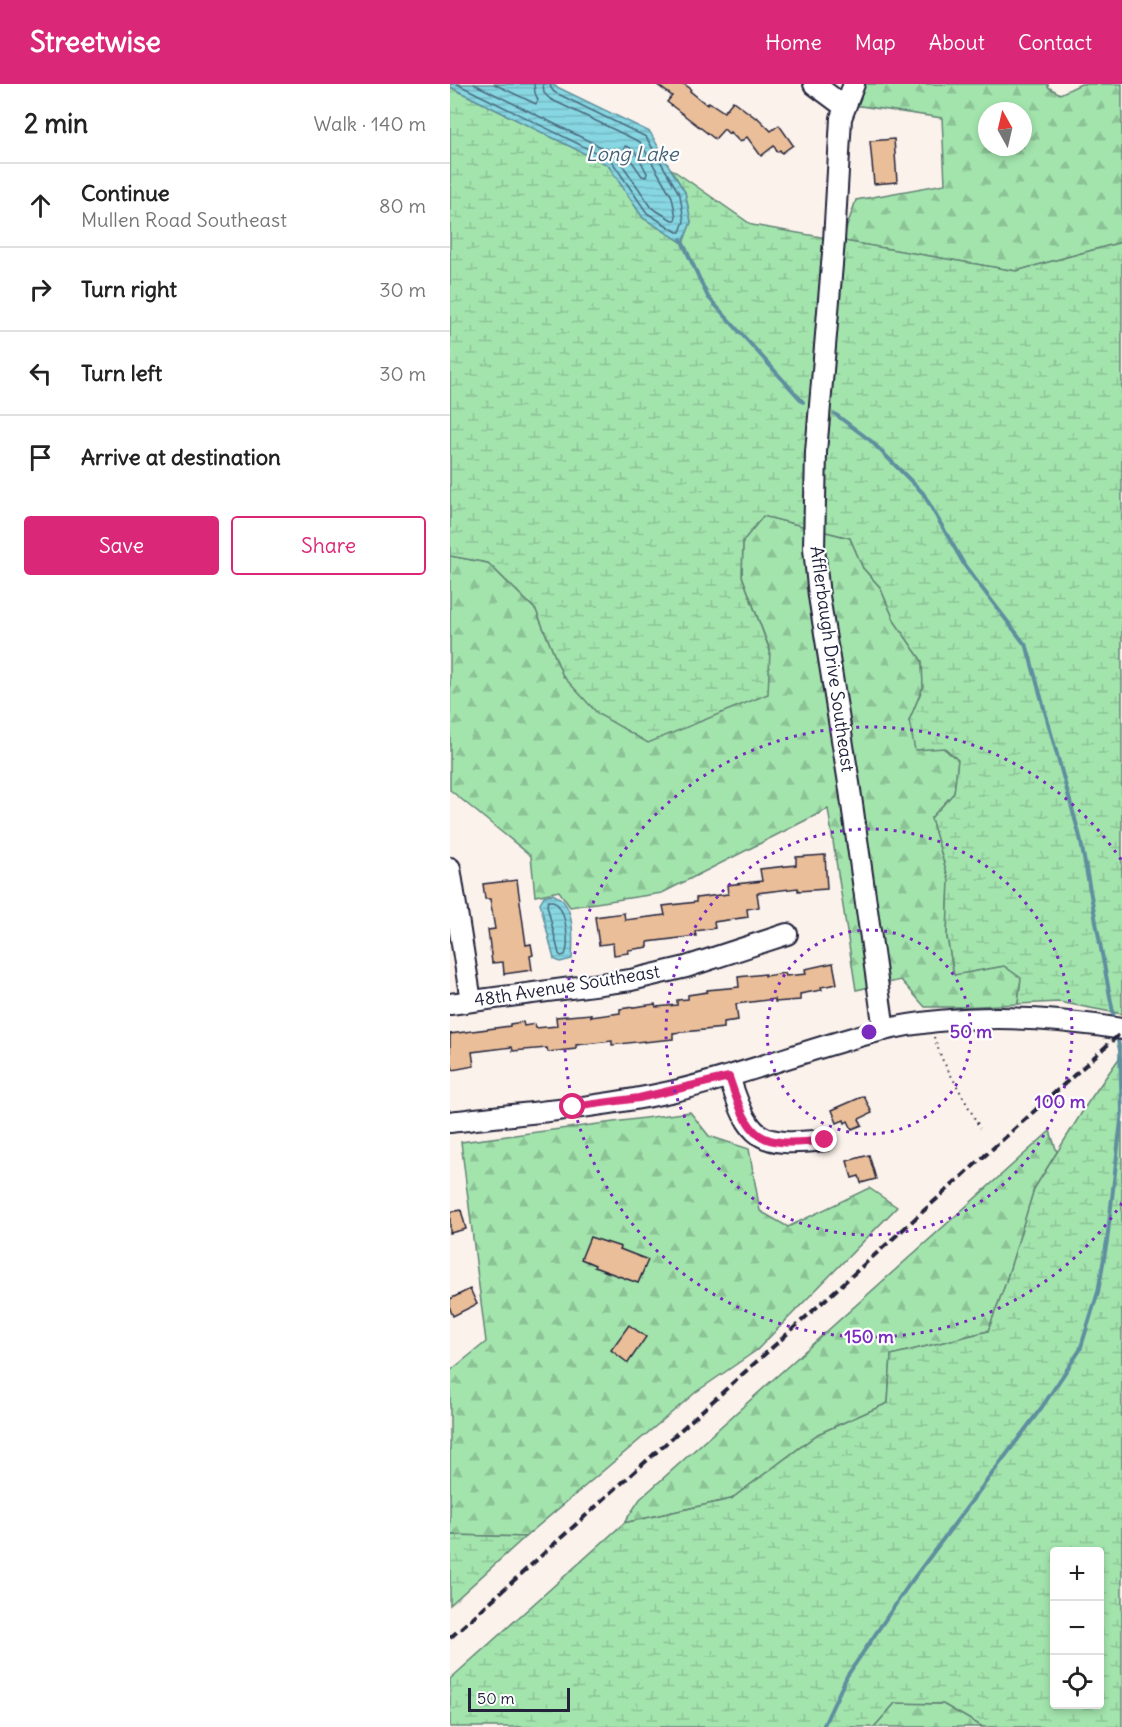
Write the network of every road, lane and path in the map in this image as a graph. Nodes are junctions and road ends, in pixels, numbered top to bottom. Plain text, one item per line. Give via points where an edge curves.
1 (814, 84) edge
2 (854, 84) edge
3 (845, 108) junction
4 (450, 868) edge
5 (787, 934) dead end
6 (471, 1001) junction
7 (450, 1004) edge
8 (929, 1023) junction
9 (1122, 1029) edge
10 (884, 1030) junction
11 (729, 1077) junction
12 (450, 1122) edge
13 (980, 1128) dead end
14 (825, 1140) dead end

1 - 3 street
2 - 3 street, Afflerbaugh Drive Southeast
3 - 10 street, Afflerbaugh Drive Southeast via 841,118 816,452 814,558
4 - 6 street
5 - 6 street, 48th Avenue Southeast via 686,967 631,980
6 - 7 street, 48th Avenue Southeast
8 - 9 street via 1009,1019
8 - 10 street
8 - 13 path via 942,1059
10 - 11 street
11 - 12 street via 639,1098
11 - 14 street via 739,1108 758,1135 780,1142

